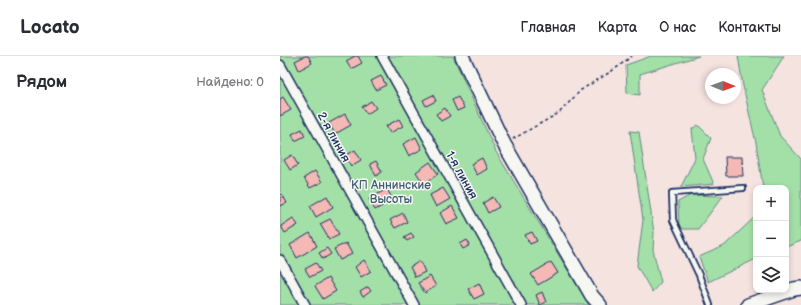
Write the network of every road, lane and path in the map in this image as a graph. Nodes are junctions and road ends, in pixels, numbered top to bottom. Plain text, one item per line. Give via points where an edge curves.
1 (382, 56) edge
2 (462, 56) edge
3 (632, 56) edge
4 (280, 65) edge
5 (504, 144) junction
6 (743, 188) dead end
7 (280, 260) edge
8 (801, 288) edge
9 (305, 305) edge
10 (414, 305) edge
11 (521, 305) edge
12 (600, 305) edge
13 (710, 305) edge
14 (748, 305) edge

1 - 11 street, 1-я линия
2 - 5 main road
3 - 5 path via 581,90 559,114
4 - 10 street, 2-я линия
5 - 12 main road via 592,296
6 - 13 lane via 672,193 673,220
7 - 9 street
8 - 14 main road

